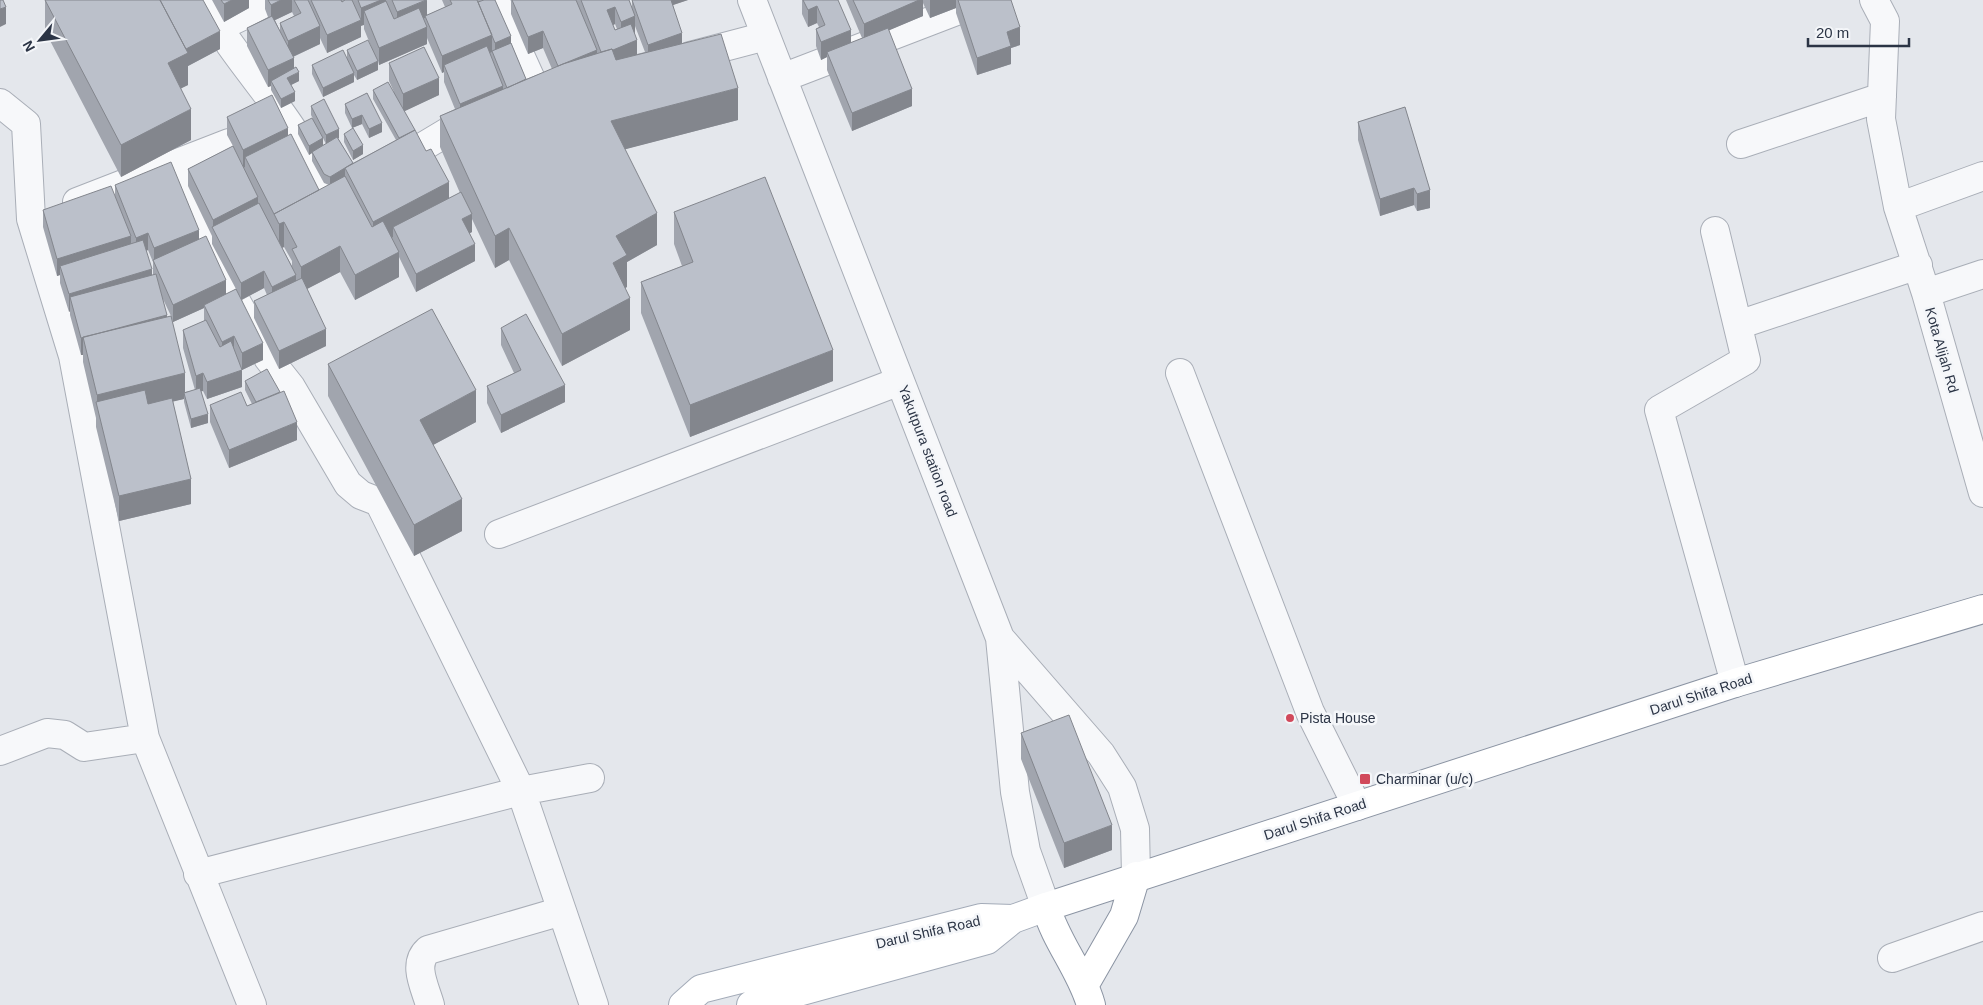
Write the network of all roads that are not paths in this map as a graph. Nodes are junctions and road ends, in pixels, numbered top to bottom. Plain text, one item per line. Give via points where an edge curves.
1 (203, 0) edge
2 (276, 0) edge
3 (495, 0) edge
4 (752, 0) edge
5 (985, 0) edge
6 (1874, 0) edge
7 (217, 28) junction
8 (766, 36) junction
9 (662, 64) edge
10 (782, 78) junction
11 (568, 89) edge
12 (539, 96) junction
13 (1882, 97) junction
14 (0, 103) edge
15 (229, 143) dead end
16 (1741, 144) dead end
17 (172, 166) junction
18 (1983, 176) edge
19 (1898, 207) junction
20 (32, 219) junction
21 (1715, 231) dead end
22 (1918, 266) junction
23 (1983, 274) edge
24 (1926, 293) junction
25 (1738, 325) junction
26 (1180, 373) dead end
27 (900, 381) junction
28 (1983, 493) edge
29 (499, 534) dead end
30 (1983, 609) edge
31 (1936, 622) junction
32 (1983, 630) edge
33 (1000, 638) junction
34 (1735, 683) junction
35 (145, 738) junction
36 (0, 751) edge
37 (590, 778) dead end
38 (521, 790) junction
39 (1357, 806) junction
40 (198, 874) junction
41 (1136, 876) junction
42 (1046, 907) junction
43 (562, 910) junction
44 (1013, 918) junction
45 (1983, 926) edge
46 (1892, 958) dead end
47 (1088, 995) edge
48 (692, 997) edge
49 (252, 1005) edge
50 (430, 1005) edge
51 (594, 1005) edge
52 (751, 1005) edge

1 - 7 street
2 - 7 street
3 - 12 street
4 - 8 street, Yakutpura station road
5 - 10 street
6 - 13 street, Kota Alijah Rd via 1885,21
7 - 12 street via 294,132 321,183 329,190 338,191 449,131
8 - 9 street
8 - 10 street, Yakutpura station road
10 - 27 street, Yakutpura station road
11 - 12 street
13 - 16 street
13 - 19 street, Kota Alijah Rd via 1881,119
14 - 20 street via 26,124
15 - 17 street
17 - 20 street
17 - 38 street via 213,260 268,358 291,387 348,484 361,495 378,502
18 - 19 street
19 - 22 street, Kota Alijah Rd
20 - 35 street via 73,356
21 - 25 street
22 - 24 street, Kota Alijah Rd
22 - 25 street
23 - 24 street
24 - 28 street, Kota Alijah Rd
25 - 34 street via 1746,360 1659,410
26 - 39 street via 1310,712
27 - 29 street
27 - 33 street, Yakutpura station road
30 - 31 main road, Darul Shifa Road
31 - 32 main road
31 - 34 main road, Darul Shifa Road
33 - 41 street, Yakutpura station road via 1101,754 1122,787 1135,829
33 - 42 street via 1015,792 1026,851
34 - 39 main road, Darul Shifa Road
35 - 36 street via 84,747 66,735 47,734
35 - 40 street
37 - 38 street
38 - 40 street
38 - 43 street
39 - 41 main road, Darul Shifa Road
40 - 49 street
41 - 42 main road, Darul Shifa Road
41 - 47 main road via 1124,916
42 - 44 main road, Darul Shifa Road
42 - 47 main road via 1052,928
43 - 50 street via 428,950 420,957 419,964
43 - 51 street
44 - 48 main road, Darul Shifa Road via 981,918
44 - 52 main road via 987,940
45 - 46 street

